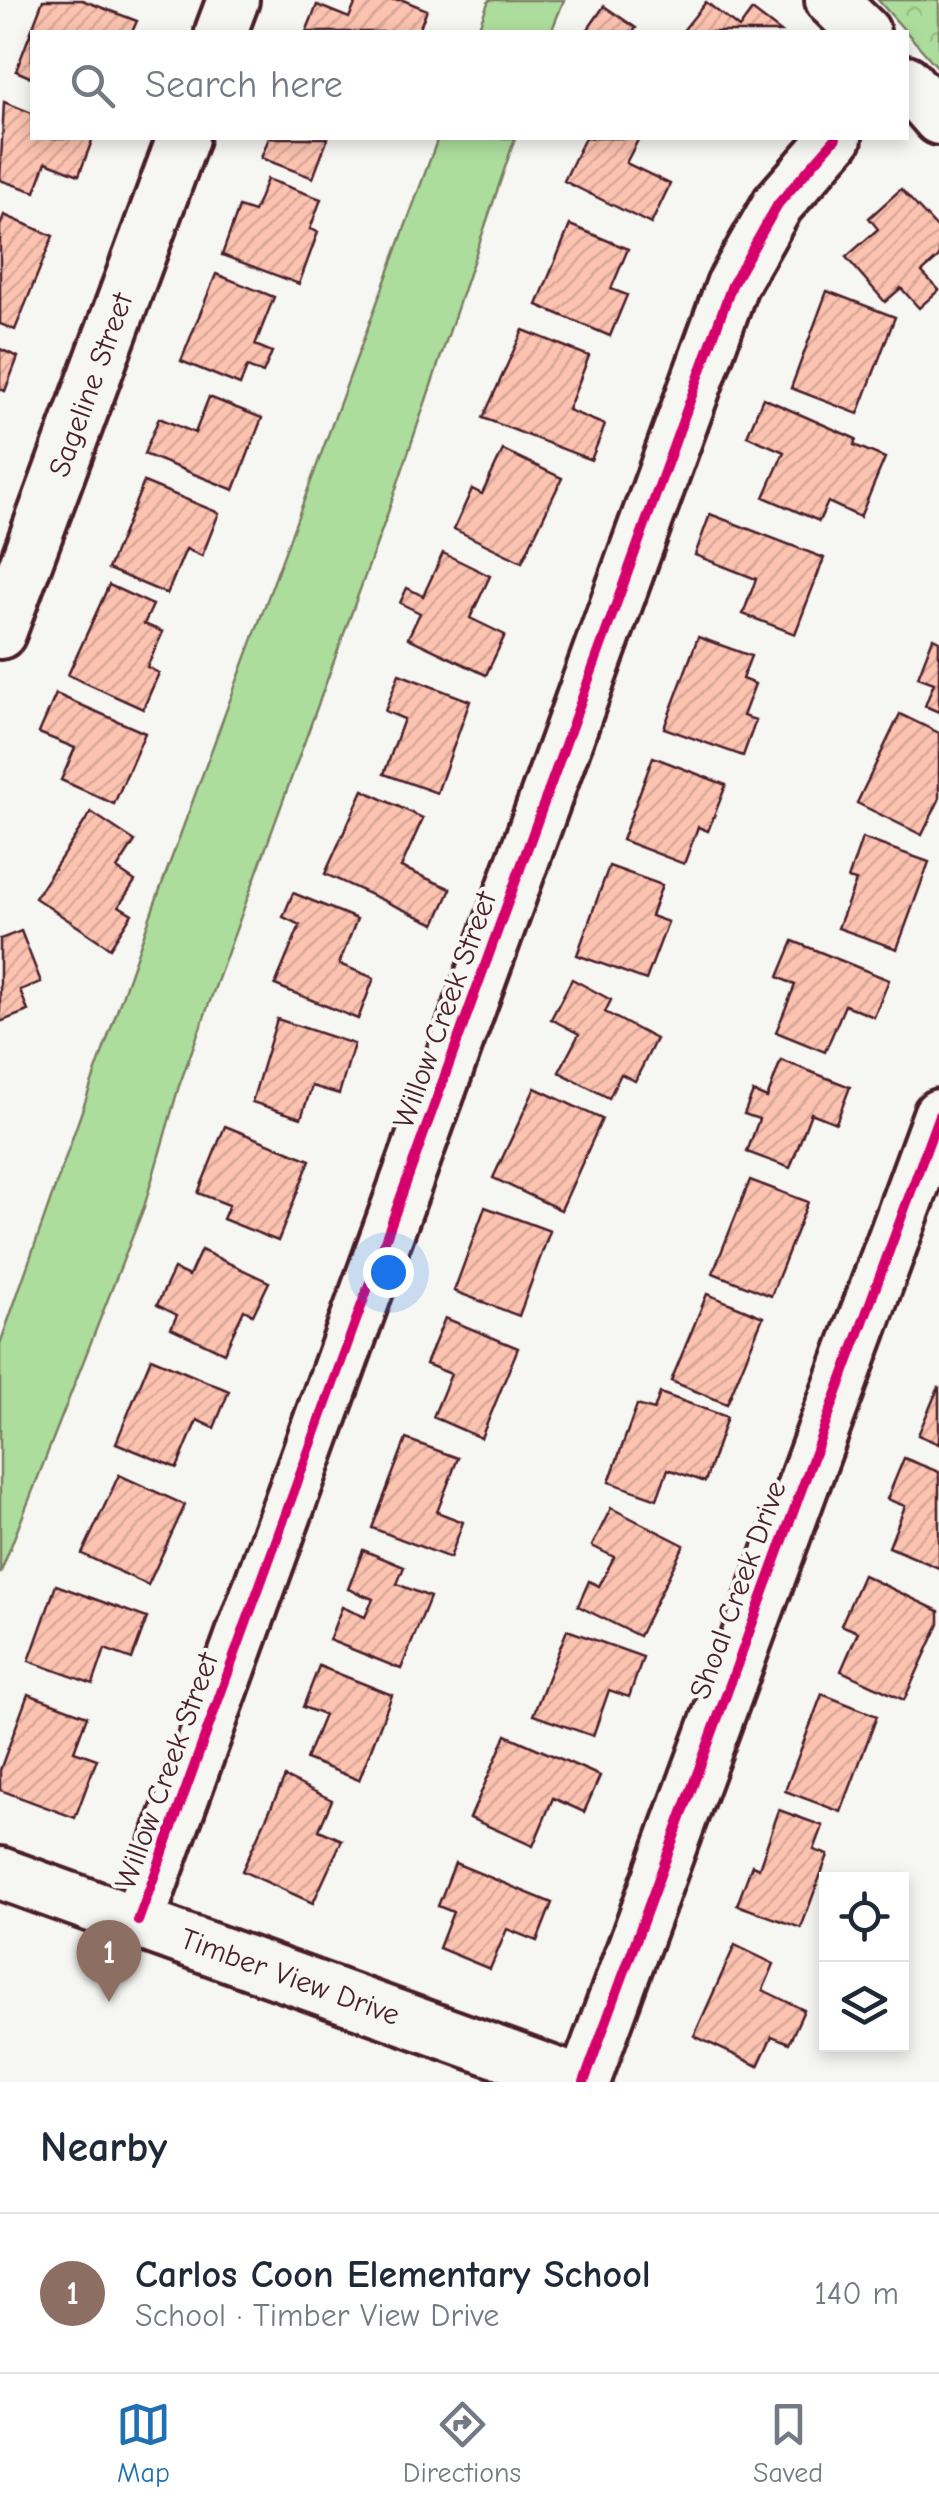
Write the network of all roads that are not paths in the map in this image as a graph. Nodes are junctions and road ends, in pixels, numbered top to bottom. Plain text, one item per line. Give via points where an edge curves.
1 (233, 0) edge
2 (831, 0) edge
3 (222, 30) edge
4 (862, 30) edge
5 (909, 85) edge
6 (939, 120) edge
7 (181, 140) edge
8 (834, 140) edge
9 (0, 634) edge
10 (939, 1114) edge
11 (0, 1873) edge
12 (138, 1922) junction
13 (471, 2064) edge
14 (582, 2082) edge

1 - 3 street
2 - 4 street
5 - 6 street
7 - 9 street, Sageline Street
8 - 12 street, Willow Creek Street via 778,204 732,285
10 - 14 street, Shoal Creek Drive
11 - 12 street, Timber View Drive
12 - 13 street, Timber View Drive
13 - 14 street, Timber View Drive

